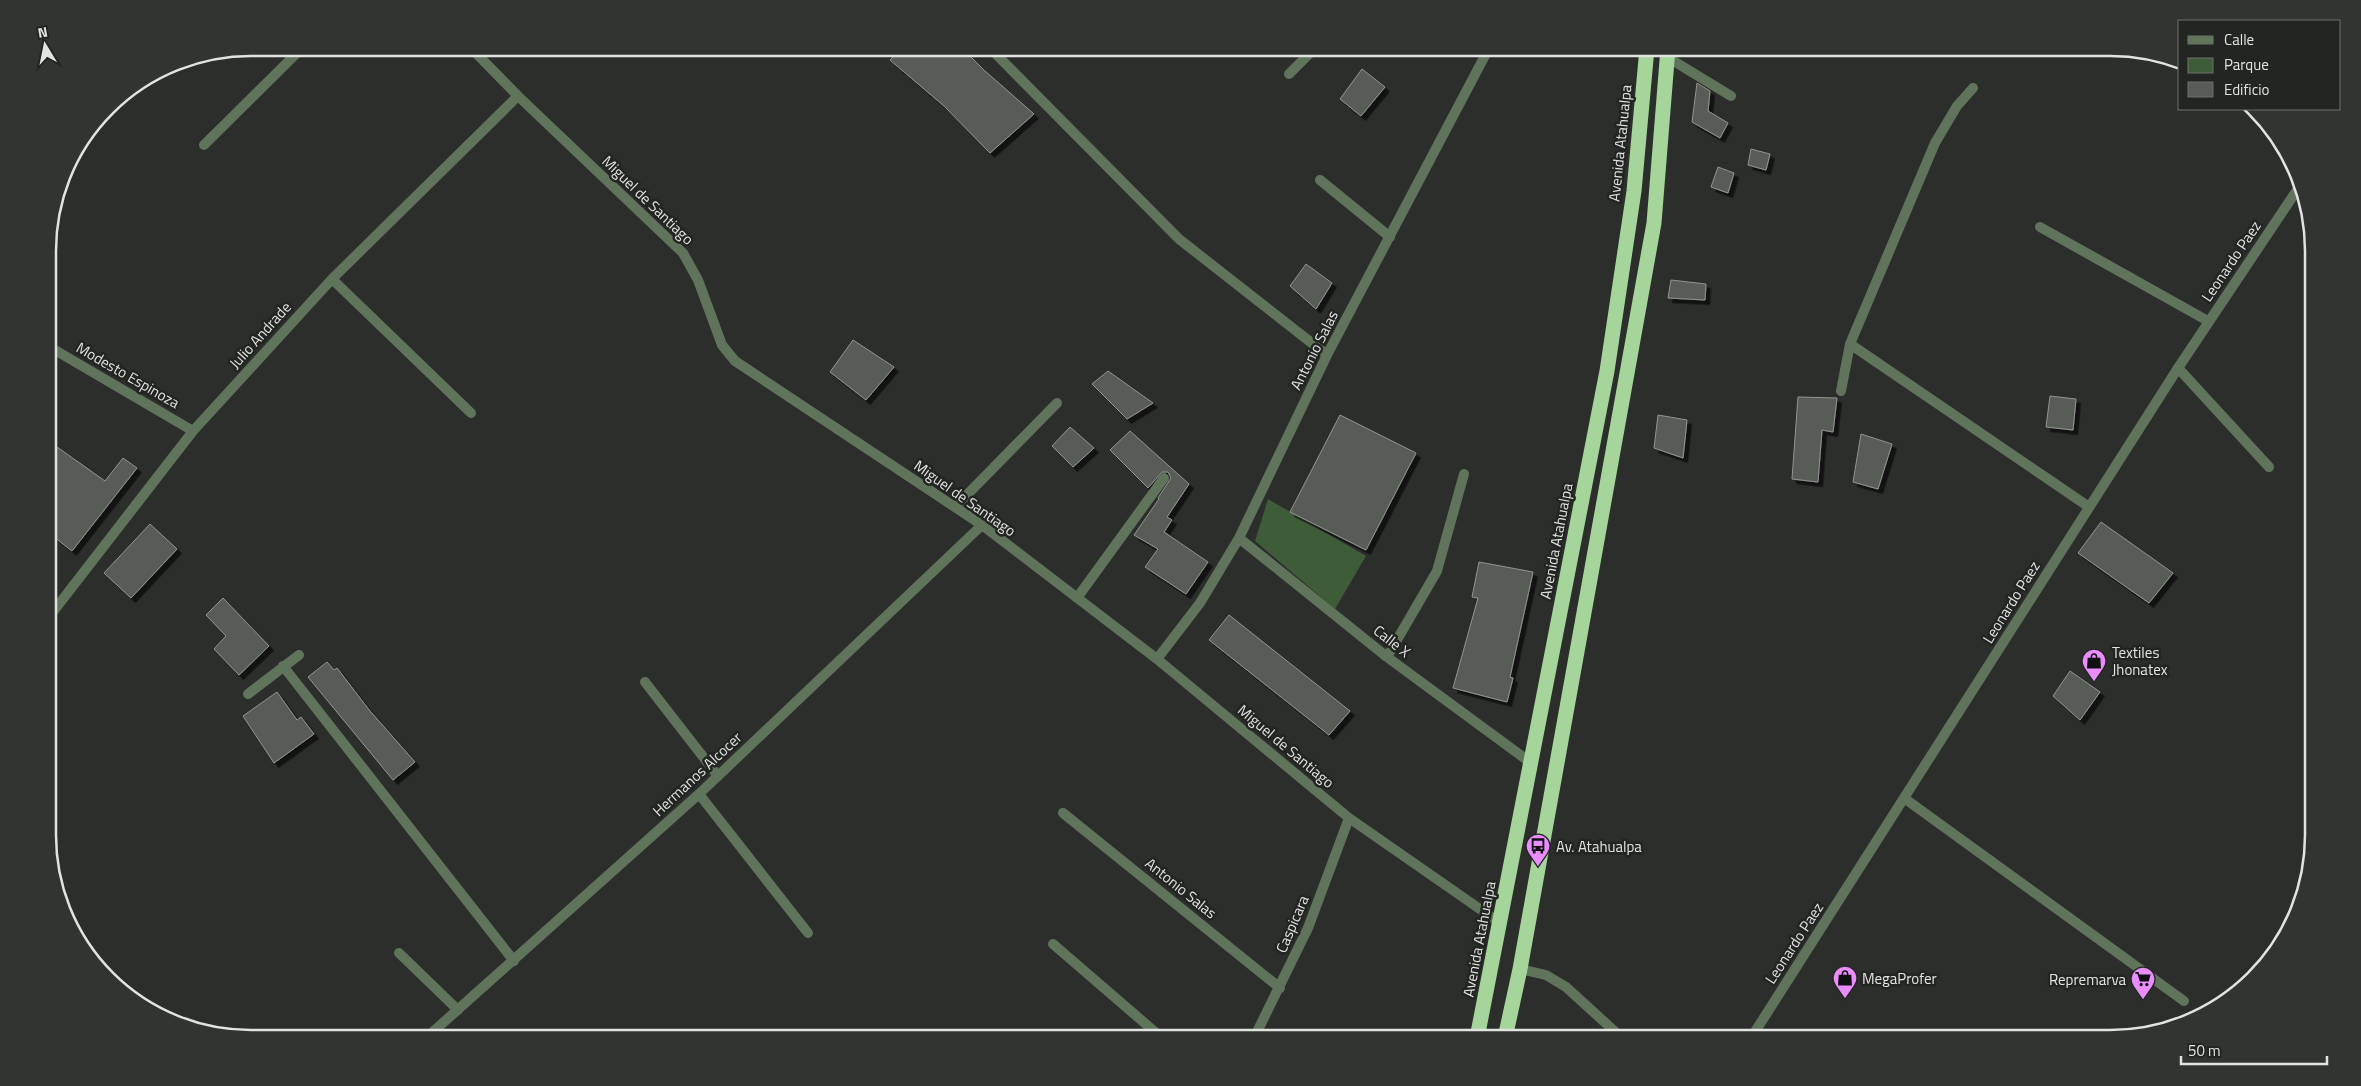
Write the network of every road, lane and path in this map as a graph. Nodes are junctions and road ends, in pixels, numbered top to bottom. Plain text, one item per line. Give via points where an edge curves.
1 (294, 56) edge
2 (480, 56) edge
3 (998, 56) edge
4 (1307, 56) edge
5 (1483, 56) edge
6 (1646, 56) edge
7 (1668, 56) edge
8 (1674, 56) edge
9 (1289, 74) dead end
10 (1973, 88) dead end
11 (518, 96) junction
12 (1731, 96) dead end
13 (204, 145) dead end
14 (1320, 180) dead end
15 (2295, 192) edge
16 (2040, 227) dead end
17 (1390, 236) junction
18 (332, 279) junction
19 (2208, 321) junction
20 (1850, 344) junction
21 (56, 351) edge
22 (1327, 355) junction
23 (2178, 368) junction
24 (1841, 391) dead end
25 (1057, 404) dead end
26 (471, 413) dead end
27 (193, 430) junction
28 (2269, 467) dead end
29 (1464, 474) dead end
30 (1164, 478) dead end
31 (955, 507) junction
32 (2089, 508) junction
33 (982, 525) junction
34 (1239, 538) junction
35 (1077, 598) junction
36 (56, 608) edge
37 (299, 655) dead end
38 (1387, 657) junction
39 (1157, 659) junction
40 (283, 666) junction
41 (645, 682) dead end
42 (248, 694) dead end
43 (1531, 763) junction
44 (718, 776) junction
45 (699, 794) junction
46 (1904, 798) junction
47 (1063, 813) dead end
48 (1349, 818) junction
49 (1500, 923) junction
50 (808, 934) dead end
51 (1054, 944) dead end
52 (399, 953) dead end
53 (514, 961) junction
54 (1520, 969) junction
55 (1280, 988) junction
56 (2184, 1001) dead end
57 (458, 1010) junction
58 (435, 1030) edge
59 (1153, 1030) edge
60 (1258, 1030) edge
61 (1479, 1030) edge
62 (1507, 1030) edge
63 (1613, 1030) edge
64 (1756, 1030) edge

1 - 13 street
2 - 11 street, Miguel de Santiago
3 - 22 street via 1179,239
4 - 9 street
5 - 17 street, Antonio Salas
6 - 43 highway, Avenida Atahualpa via 1634,191 1607,371
7 - 54 highway via 1654,222
8 - 12 street
10 - 20 street via 1957,106 1935,143
11 - 18 street, Julio Andrade
11 - 31 street, Miguel de Santiago via 683,253 698,280 722,345 735,361
14 - 17 street
15 - 19 street, Leonardo Paez
16 - 19 street
17 - 22 street, Antonio Salas
18 - 26 street
18 - 27 street, Julio Andrade
19 - 23 street, Leonardo Paez
20 - 24 street
20 - 32 street
21 - 27 street, Modesto Espinoza
22 - 34 street, Antonio Salas
23 - 28 street
23 - 32 street, Leonardo Paez
25 - 31 street
27 - 36 street, Julio Andrade
29 - 38 street via 1437,571
30 - 35 street
31 - 33 street, Miguel de Santiago
32 - 46 street, Leonardo Paez
33 - 35 street, Miguel de Santiago
33 - 44 street, Hermanos Alcocer
34 - 38 street, Calle X
34 - 39 street, Antonio Salas via 1200,603
35 - 39 street, Miguel de Santiago
37 - 40 street
38 - 43 street, Calle X
39 - 48 street, Miguel de Santiago
40 - 42 street
40 - 53 street
41 - 44 street
43 - 49 highway, Avenida Atahualpa
44 - 45 street, Hermanos Alcocer
45 - 50 street
45 - 53 street, Hermanos Alcocer
46 - 56 street
46 - 64 street, Leonardo Paez
47 - 55 street, Antonio Salas
48 - 49 street, Miguel de Santiago
48 - 55 street, Caspicara via 1308,928
49 - 61 highway, Avenida Atahualpa
51 - 59 street
52 - 57 street
53 - 57 street, Hermanos Alcocer
54 - 62 highway
54 - 63 street via 1546,975 1566,987
55 - 60 street, Caspicara
57 - 58 street, Hermanos Alcocer

